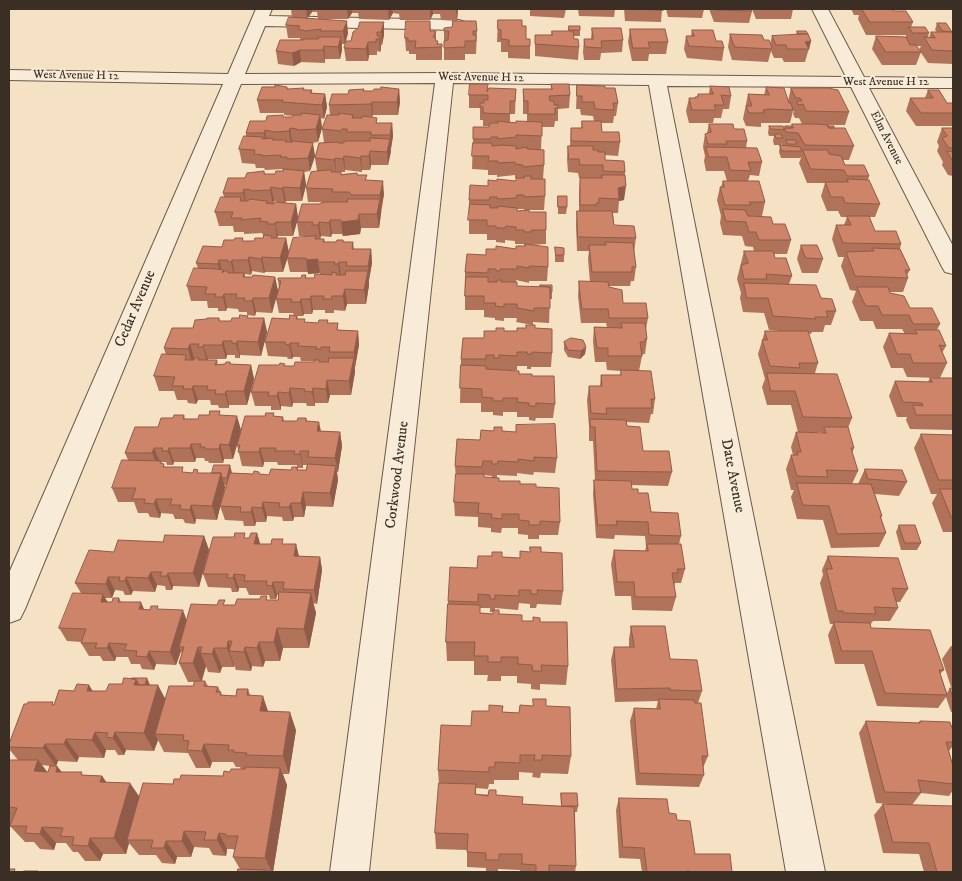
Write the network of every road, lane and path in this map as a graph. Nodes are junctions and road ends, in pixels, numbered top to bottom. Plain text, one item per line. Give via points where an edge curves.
1 (820, 9) edge
2 (261, 15) edge
3 (459, 25) edge
4 (9, 75) edge
5 (445, 78) junction
6 (234, 79) junction
7 (657, 80) junction
8 (858, 83) junction
9 (953, 83) edge
10 (953, 267) edge
11 (9, 609) edge
12 (350, 872) edge
13 (806, 872) edge

1 - 8 street, Elm Avenue
2 - 3 street
2 - 6 street, Cedar Avenue
4 - 6 street, West Avenue H 12
5 - 6 street, West Avenue H 12
5 - 7 street, West Avenue H 12
5 - 12 street, Corkwood Avenue
6 - 11 street, Cedar Avenue
7 - 8 street, West Avenue H 12
7 - 13 street, Date Avenue
8 - 9 street, West Avenue H 12
8 - 10 street, Elm Avenue

